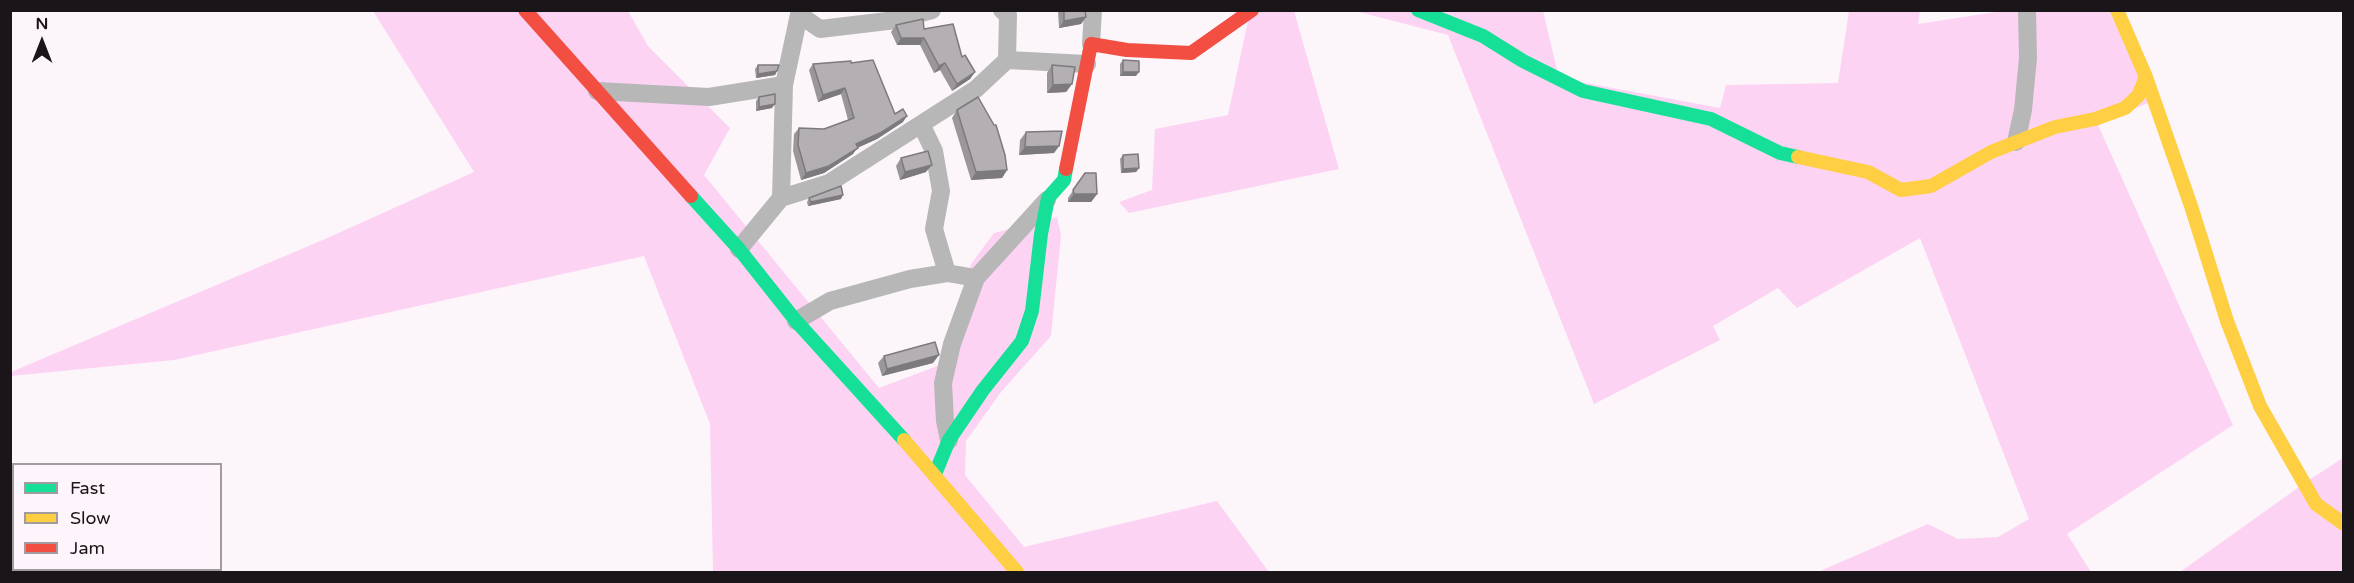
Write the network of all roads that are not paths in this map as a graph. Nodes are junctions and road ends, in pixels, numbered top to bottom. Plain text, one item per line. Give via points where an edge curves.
1 (932, 10) edge
2 (1002, 10) edge
3 (1093, 10) edge
4 (1252, 10) edge
5 (1418, 10) edge
6 (2026, 10) edge
7 (2117, 10) edge
8 (800, 13) edge
9 (531, 14) edge
10 (1091, 44) junction
11 (1007, 60) junction
12 (1087, 64) junction
13 (2146, 77) junction
14 (784, 85) junction
15 (597, 91) junction
16 (921, 124) junction
17 (2016, 142) junction
18 (781, 198) junction
19 (1048, 198) junction
20 (739, 249) junction
21 (947, 273) junction
22 (976, 279) junction
23 (796, 321) junction
24 (949, 440) junction
25 (935, 474) junction
26 (2343, 524) edge
27 (1017, 573) edge

1 - 8 street via 896,20 820,29
2 - 11 street via 1008,15
3 - 10 street
4 - 10 street via 1191,53
5 - 17 street via 1483,36 1583,91 1711,119 1779,153 1868,172 1901,190 1931,186
6 - 17 street via 2028,58 2024,110
7 - 13 street
8 - 14 street
9 - 15 street
10 - 12 street
11 - 12 street
11 - 16 street via 976,89
12 - 19 street via 1064,180
13 - 17 street via 2138,96 2125,108
13 - 26 street via 2227,321 2260,406 2316,504
14 - 15 street via 709,97
14 - 18 street
15 - 20 street
16 - 18 street via 829,183
16 - 21 street via 934,151 941,191 934,229
18 - 20 street
19 - 22 street
19 - 24 street via 1032,310 1022,341
20 - 23 street
21 - 22 street
21 - 23 street via 830,301
22 - 24 street via 952,344 943,383
23 - 25 street
24 - 25 street
25 - 27 street

